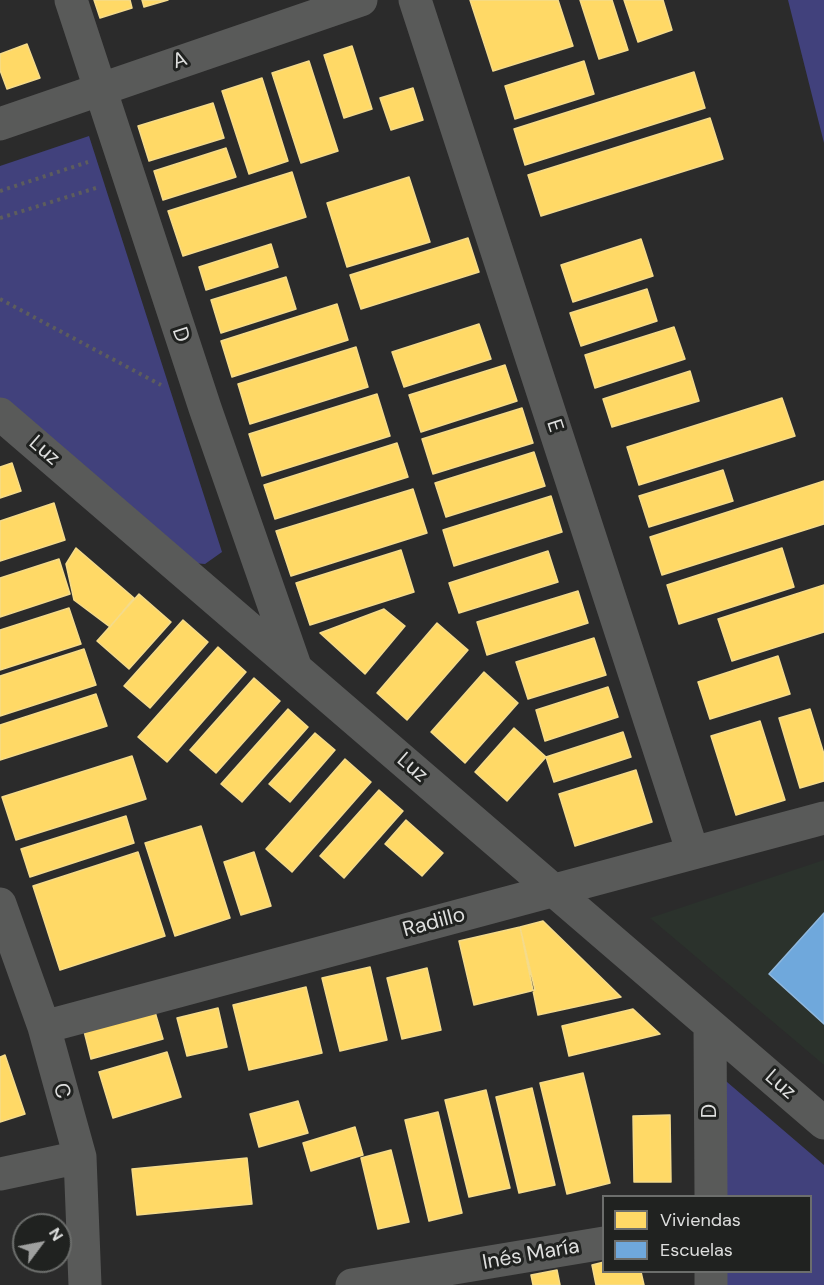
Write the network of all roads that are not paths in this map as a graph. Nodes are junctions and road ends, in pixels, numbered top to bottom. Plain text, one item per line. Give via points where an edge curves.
1 (70, 0) edge
2 (361, 0) edge
3 (416, 0) edge
4 (100, 89) junction
5 (0, 124) edge
6 (0, 414) edge
7 (295, 668) junction
8 (824, 818) edge
9 (693, 853) junction
10 (554, 890) junction
11 (0, 904) edge
12 (710, 1025) junction
13 (44, 1027) junction
14 (824, 1123) edge
15 (80, 1157) junction
16 (0, 1174) edge
17 (711, 1195) edge
18 (602, 1243) edge
19 (86, 1285) edge
20 (352, 1285) edge

1 - 4 street, D
2 - 4 street, A
3 - 9 street, E
4 - 5 street, A
4 - 7 street, D
6 - 7 street, Luz
7 - 10 street, Luz
8 - 9 street, Radillo
9 - 10 street, Radillo
10 - 12 street, Luz
10 - 13 street, Radillo
11 - 13 street, C
12 - 14 street, Luz
12 - 17 street, D
13 - 15 street, C
15 - 16 street
15 - 19 street, C
18 - 20 street, Inés María

